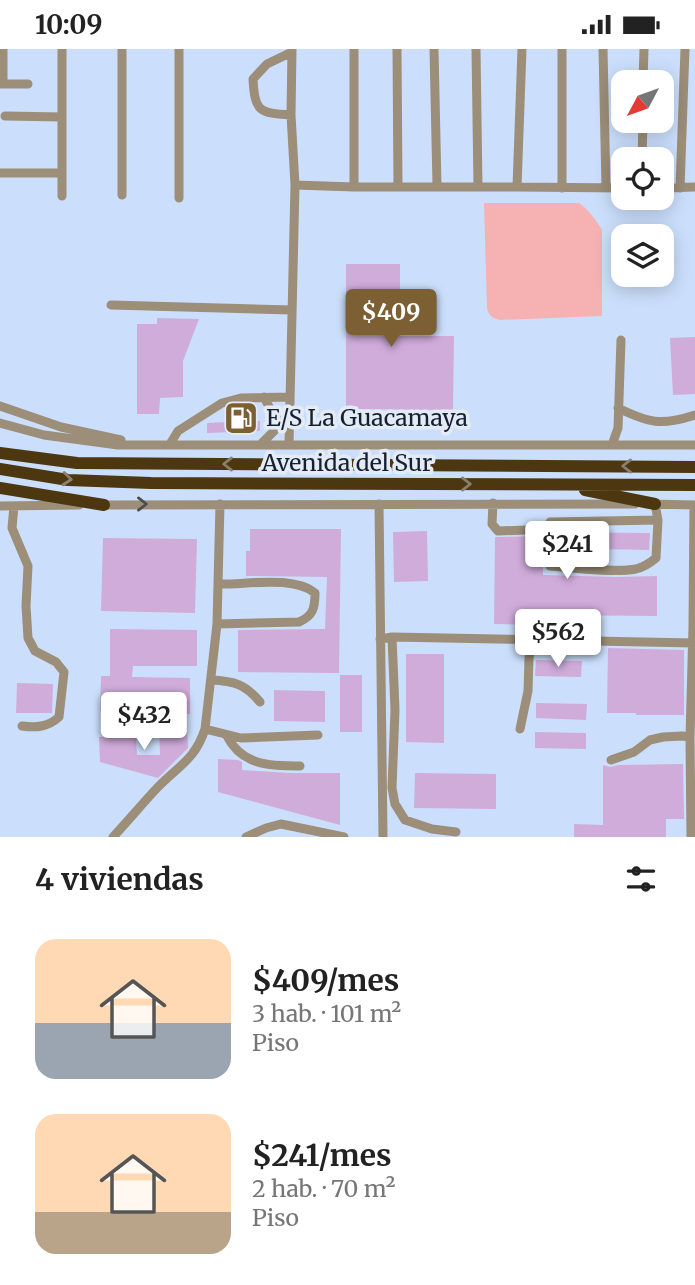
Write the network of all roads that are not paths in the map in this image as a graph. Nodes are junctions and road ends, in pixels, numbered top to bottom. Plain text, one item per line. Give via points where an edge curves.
1 (3, 49) edge
2 (62, 49) edge
3 (122, 49) edge
4 (179, 49) edge
5 (354, 49) edge
6 (397, 49) edge
7 (435, 49) edge
8 (476, 49) edge
9 (522, 49) edge
10 (562, 49) edge
11 (603, 49) edge
12 (644, 49) edge
13 (685, 49) edge
14 (292, 50) edge
15 (643, 70) edge
16 (1, 84) edge
17 (27, 84) dead end
18 (5, 115) dead end
19 (290, 115) junction
20 (62, 117) junction
21 (0, 173) edge
22 (62, 173) junction
23 (295, 185) junction
24 (437, 186) junction
25 (354, 187) junction
26 (398, 187) junction
27 (478, 187) junction
28 (517, 187) junction
29 (695, 187) edge
30 (562, 188) junction
31 (606, 188) junction
32 (611, 188) edge
33 (674, 188) edge
34 (680, 188) junction
35 (122, 195) dead end
36 (62, 196) dead end
37 (179, 198) dead end
38 (111, 305) dead end
39 (292, 310) junction
40 (621, 340) dead end
41 (264, 397) junction
42 (289, 397) junction
43 (0, 406) edge
44 (618, 408) junction
45 (289, 409) junction
46 (695, 415) edge
47 (0, 423) edge
48 (279, 426) junction
49 (170, 444) junction
50 (261, 444) junction
51 (289, 444) junction
52 (140, 445) junction
53 (612, 445) junction
54 (695, 445) edge
55 (0, 453) edge
56 (695, 467) edge
57 (0, 469) edge
58 (557, 485) junction
59 (695, 485) edge
60 (0, 488) edge
61 (493, 503) junction
62 (220, 504) junction
63 (655, 504) junction
64 (104, 505) junction
65 (379, 505) junction
66 (695, 505) edge
67 (0, 506) edge
68 (15, 506) junction
69 (658, 520) junction
70 (550, 522) dead end
71 (526, 530) dead end
72 (550, 566) dead end
73 (218, 584) junction
74 (217, 624) junction
75 (694, 627) edge
76 (391, 638) junction
77 (380, 639) junction
78 (532, 641) junction
79 (693, 643) junction
80 (211, 680) junction
81 (260, 702) dead end
82 (22, 726) dead end
83 (205, 729) junction
84 (520, 729) dead end
85 (318, 735) dead end
86 (227, 736) junction
87 (690, 737) junction
88 (611, 760) dead end
89 (300, 766) dead end
90 (692, 825) edge
91 (456, 832) dead end
92 (249, 836) edge
93 (113, 837) edge
94 (344, 837) edge
95 (383, 837) edge
96 (691, 837) edge

1 - 16 street
2 - 20 street
3 - 35 street
4 - 37 street
5 - 25 street
6 - 26 street
7 - 24 street
8 - 27 street
9 - 28 street
10 - 30 street
11 - 31 street
12 - 15 street
13 - 34 street
14 - 19 street
14 - 19 street via 267,64 253,79 257,105 264,112
16 - 17 street
18 - 20 street
19 - 23 street
20 - 22 street
21 - 22 street
22 - 36 street
23 - 25 street
23 - 39 street
24 - 26 street
24 - 27 street
25 - 26 street
27 - 28 street
28 - 30 street
29 - 34 street
30 - 31 street
31 - 32 street
33 - 34 street
38 - 39 street
39 - 42 street
40 - 44 street
41 - 42 street
41 - 48 street
41 - 49 street via 222,403 178,431
42 - 45 street
43 - 52 street
44 - 46 street via 655,422
44 - 53 street
45 - 48 street
45 - 51 street
47 - 52 street via 44,435
48 - 50 street
49 - 50 street
49 - 52 street
50 - 51 street
51 - 53 street
53 - 54 street
56 -> 55 highway, Avenida del Sur via 77,463
57 -> 58 highway, Avenida del Sur via 68,480 137,482
58 - 59 highway, Avenida del Sur
58 - 63 highway
60 - 64 highway
61 - 63 street
61 - 65 street
61 - 71 street via 492,524 498,531
64 -> 62 street
62 - 65 street
62 - 73 street
63 - 66 street
63 - 69 street
64 - 68 street
65 - 77 street
66 - 75 street
67 - 68 street
68 - 82 street via 12,528 28,566 28,638 35,651 64,672 59,717 35,728
69 - 70 street
69 - 72 street via 656,558 647,565 636,569
73 - 74 street
73 - 74 street via 298,585 315,593 315,607 299,622
74 - 80 street
75 - 79 street
76 - 77 street
76 - 78 street
76 - 91 street via 395,804 405,820
77 - 95 street
78 - 79 street
78 - 84 street
79 - 87 street
80 - 81 street via 249,689
80 - 83 street
83 - 86 street
83 - 93 street via 192,756
85 - 86 street
86 - 89 street via 242,755 262,764
87 - 88 street via 650,740
87 - 90 street
90 - 96 street
92 - 94 street via 281,824

